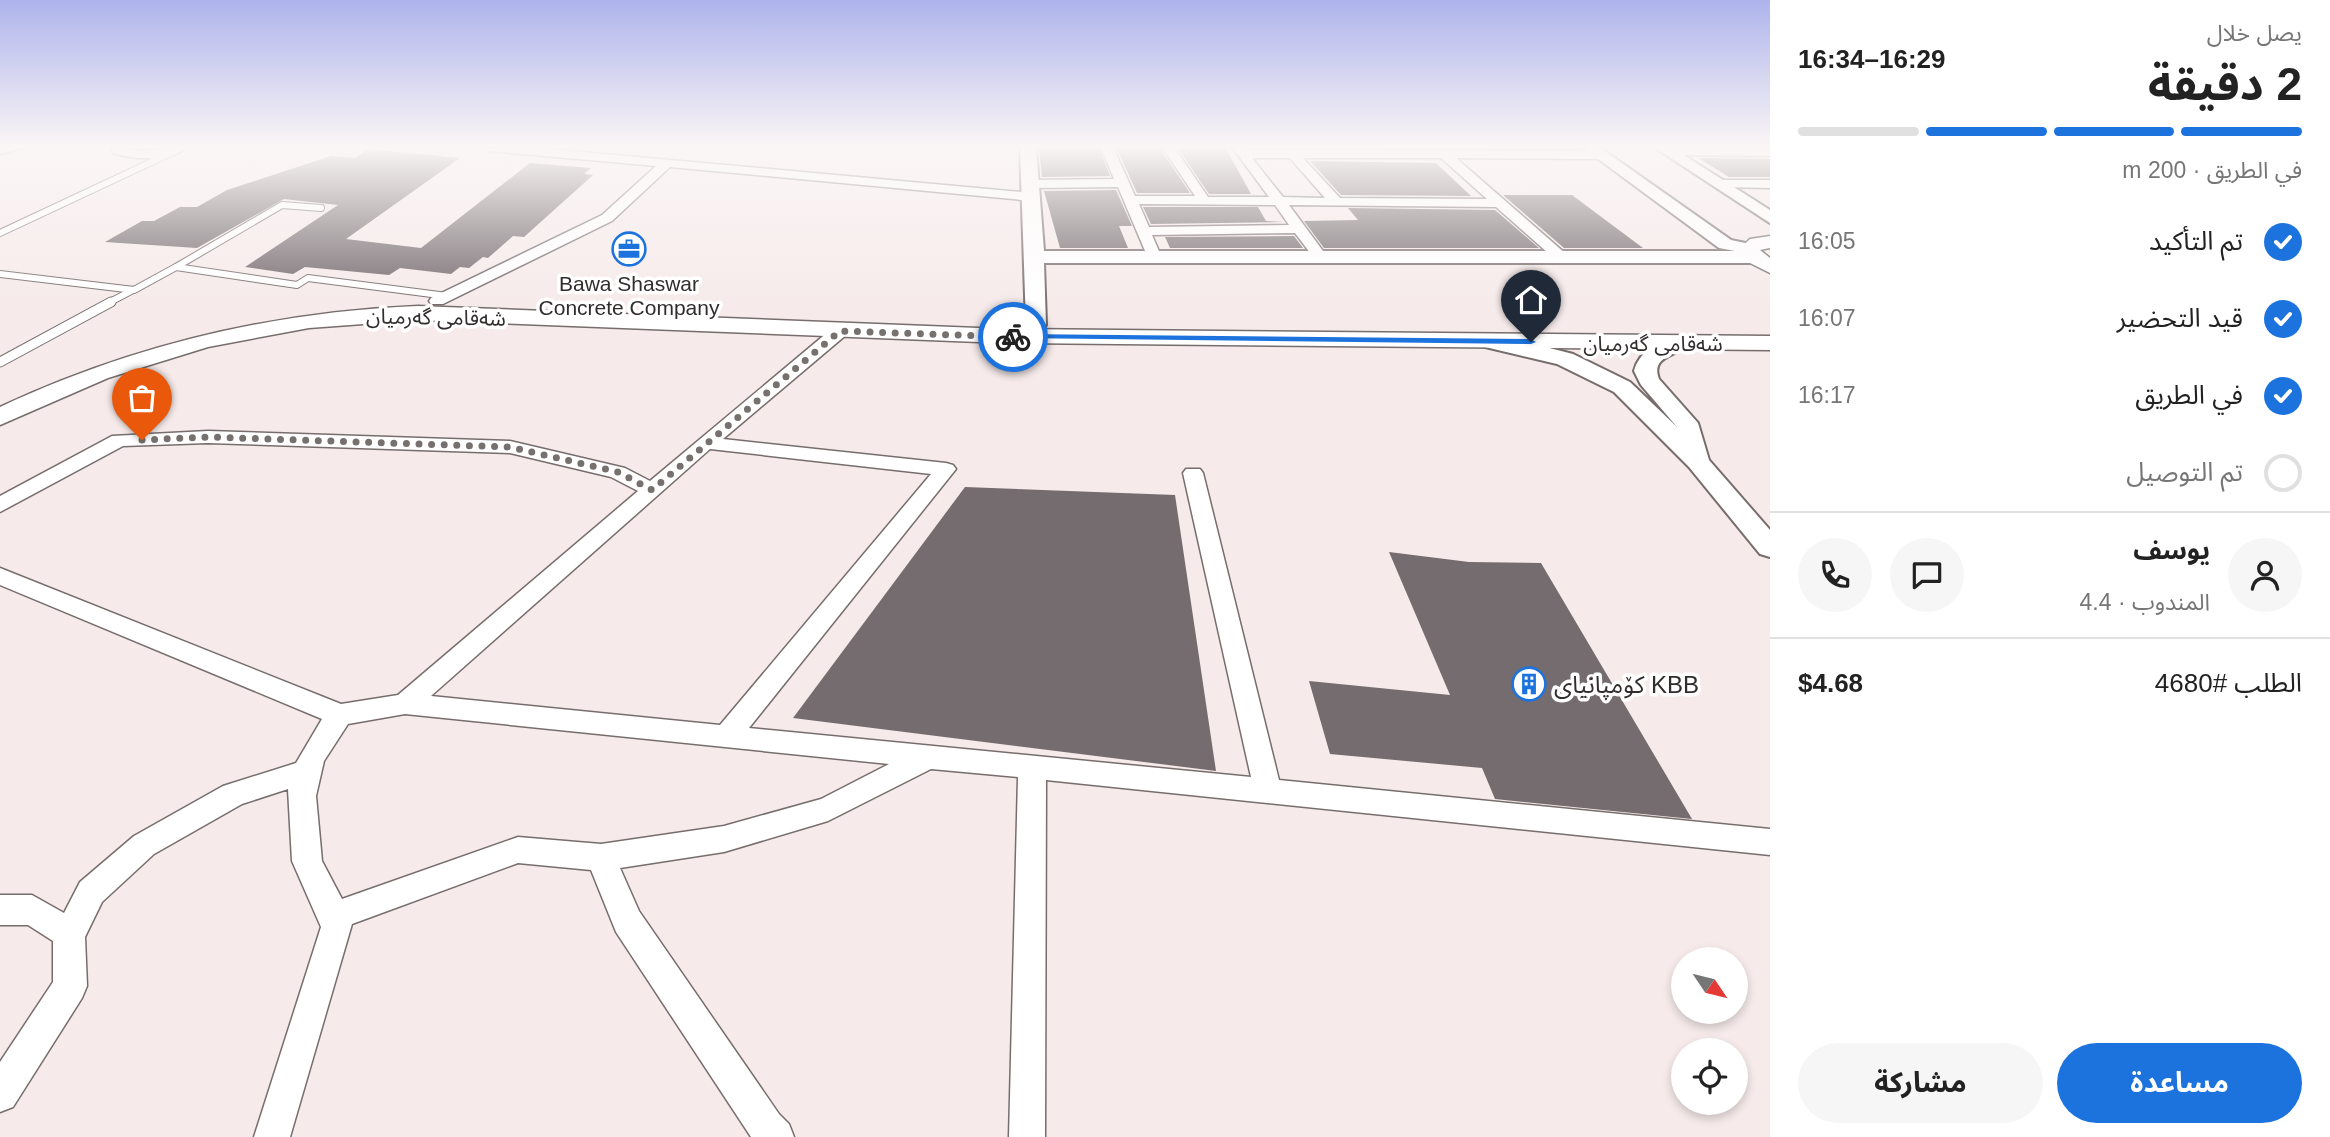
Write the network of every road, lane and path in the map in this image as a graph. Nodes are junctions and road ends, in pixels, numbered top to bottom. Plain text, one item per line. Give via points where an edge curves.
1 (69, 200) edge
2 (627, 200) edge
3 (1032, 200) edge
4 (1131, 200) edge
5 (1278, 200) edge
6 (1281, 200) edge
7 (1497, 200) edge
8 (1665, 200) edge
9 (1744, 200) edge
10 (1336, 201) joint
11 (1500, 203) junction
12 (321, 208) dead end
13 (1770, 218) edge
14 (1299, 229) junction
15 (1143, 231) junction
16 (0, 233) edge
17 (1770, 243) edge
18 (1319, 255) junction
19 (1035, 257) junction
20 (1561, 257) junction
21 (1155, 258) junction
22 (1757, 258) edge
23 (176, 267) junction
24 (0, 274) edge
25 (134, 290) junction
26 (442, 298) junction
27 (1036, 324) junction
28 (1770, 326) edge
29 (840, 331) junction
30 (1256, 332) junction
31 (1485, 341) junction
32 (1678, 343) junction
33 (1770, 343) edge
34 (0, 362) edge
35 (0, 401) edge
36 (0, 417) edge
37 (706, 443) junction
38 (1698, 462) junction
39 (1193, 473) dead end
40 (652, 490) junction
41 (0, 505) edge
42 (1770, 548) edge
43 (0, 576) edge
44 (405, 704) junction
45 (340, 715) junction
46 (726, 737) junction
47 (928, 757) junction
48 (1032, 768) junction
49 (304, 772) junction
50 (1268, 792) junction
51 (1770, 842) edge
52 (601, 857) junction
53 (0, 910) edge
54 (335, 916) junction
55 (70, 934) junction
56 (0, 1094) edge
57 (272, 1137) edge
58 (776, 1137) edge
59 (1027, 1137) edge

1 - 16 lane
2 - 26 street via 607,218
3 - 19 street
4 - 15 street
5 - 14 street
6 - 10 street
7 - 11 street
8 - 22 street via 1725,243
9 - 13 street
10 - 11 street
11 - 20 street
12 - 23 lane via 282,205
14 - 15 street
14 - 18 street
15 - 21 street
17 - 22 main road via 1757,243
18 - 20 street
18 - 21 street
19 - 21 street
19 - 27 street
20 - 22 street
23 - 25 lane
23 - 26 lane via 297,285 308,278
24 - 25 lane
25 - 34 lane
26 - 27 main road, شەقامی گەرمیان
26 - 35 main road, شەقامی گەرمیان via 312,307 229,321 119,352
27 - 30 main road, شەقامی گەرمیان
28 - 30 main road, شەقامی گەرمیان
29 - 30 main road, شەقامی گەرمیان via 1018,337
29 - 36 main road, شەقامی گەرمیان via 418,313 318,318 157,354 74,383
29 - 37 street
30 - 31 main road, شەقامی گەرمیان
31 - 32 main road, شەقامی گەرمیان
31 - 38 street via 1549,354 1605,377 1636,399
32 - 33 main road, شەقامی گەرمیان
32 - 38 street via 1648,359 1646,378 1687,424
37 - 40 street
37 - 46 street via 946,469
38 - 42 street
39 - 50 street
40 - 41 street via 618,472 510,447 208,437 119,440
40 - 44 street
43 - 45 street
44 - 45 street
44 - 46 street
45 - 49 street
46 - 47 street
47 - 48 street
47 - 52 street via 828,809 724,839
48 - 50 street
48 - 59 street
49 - 54 street via 300,804 308,866
49 - 55 street via 233,795 144,845 91,892
50 - 51 street
52 - 54 street via 518,850
52 - 58 street via 627,922
53 - 55 street via 32,910
54 - 57 street via 334,942
55 - 56 street via 70,986

